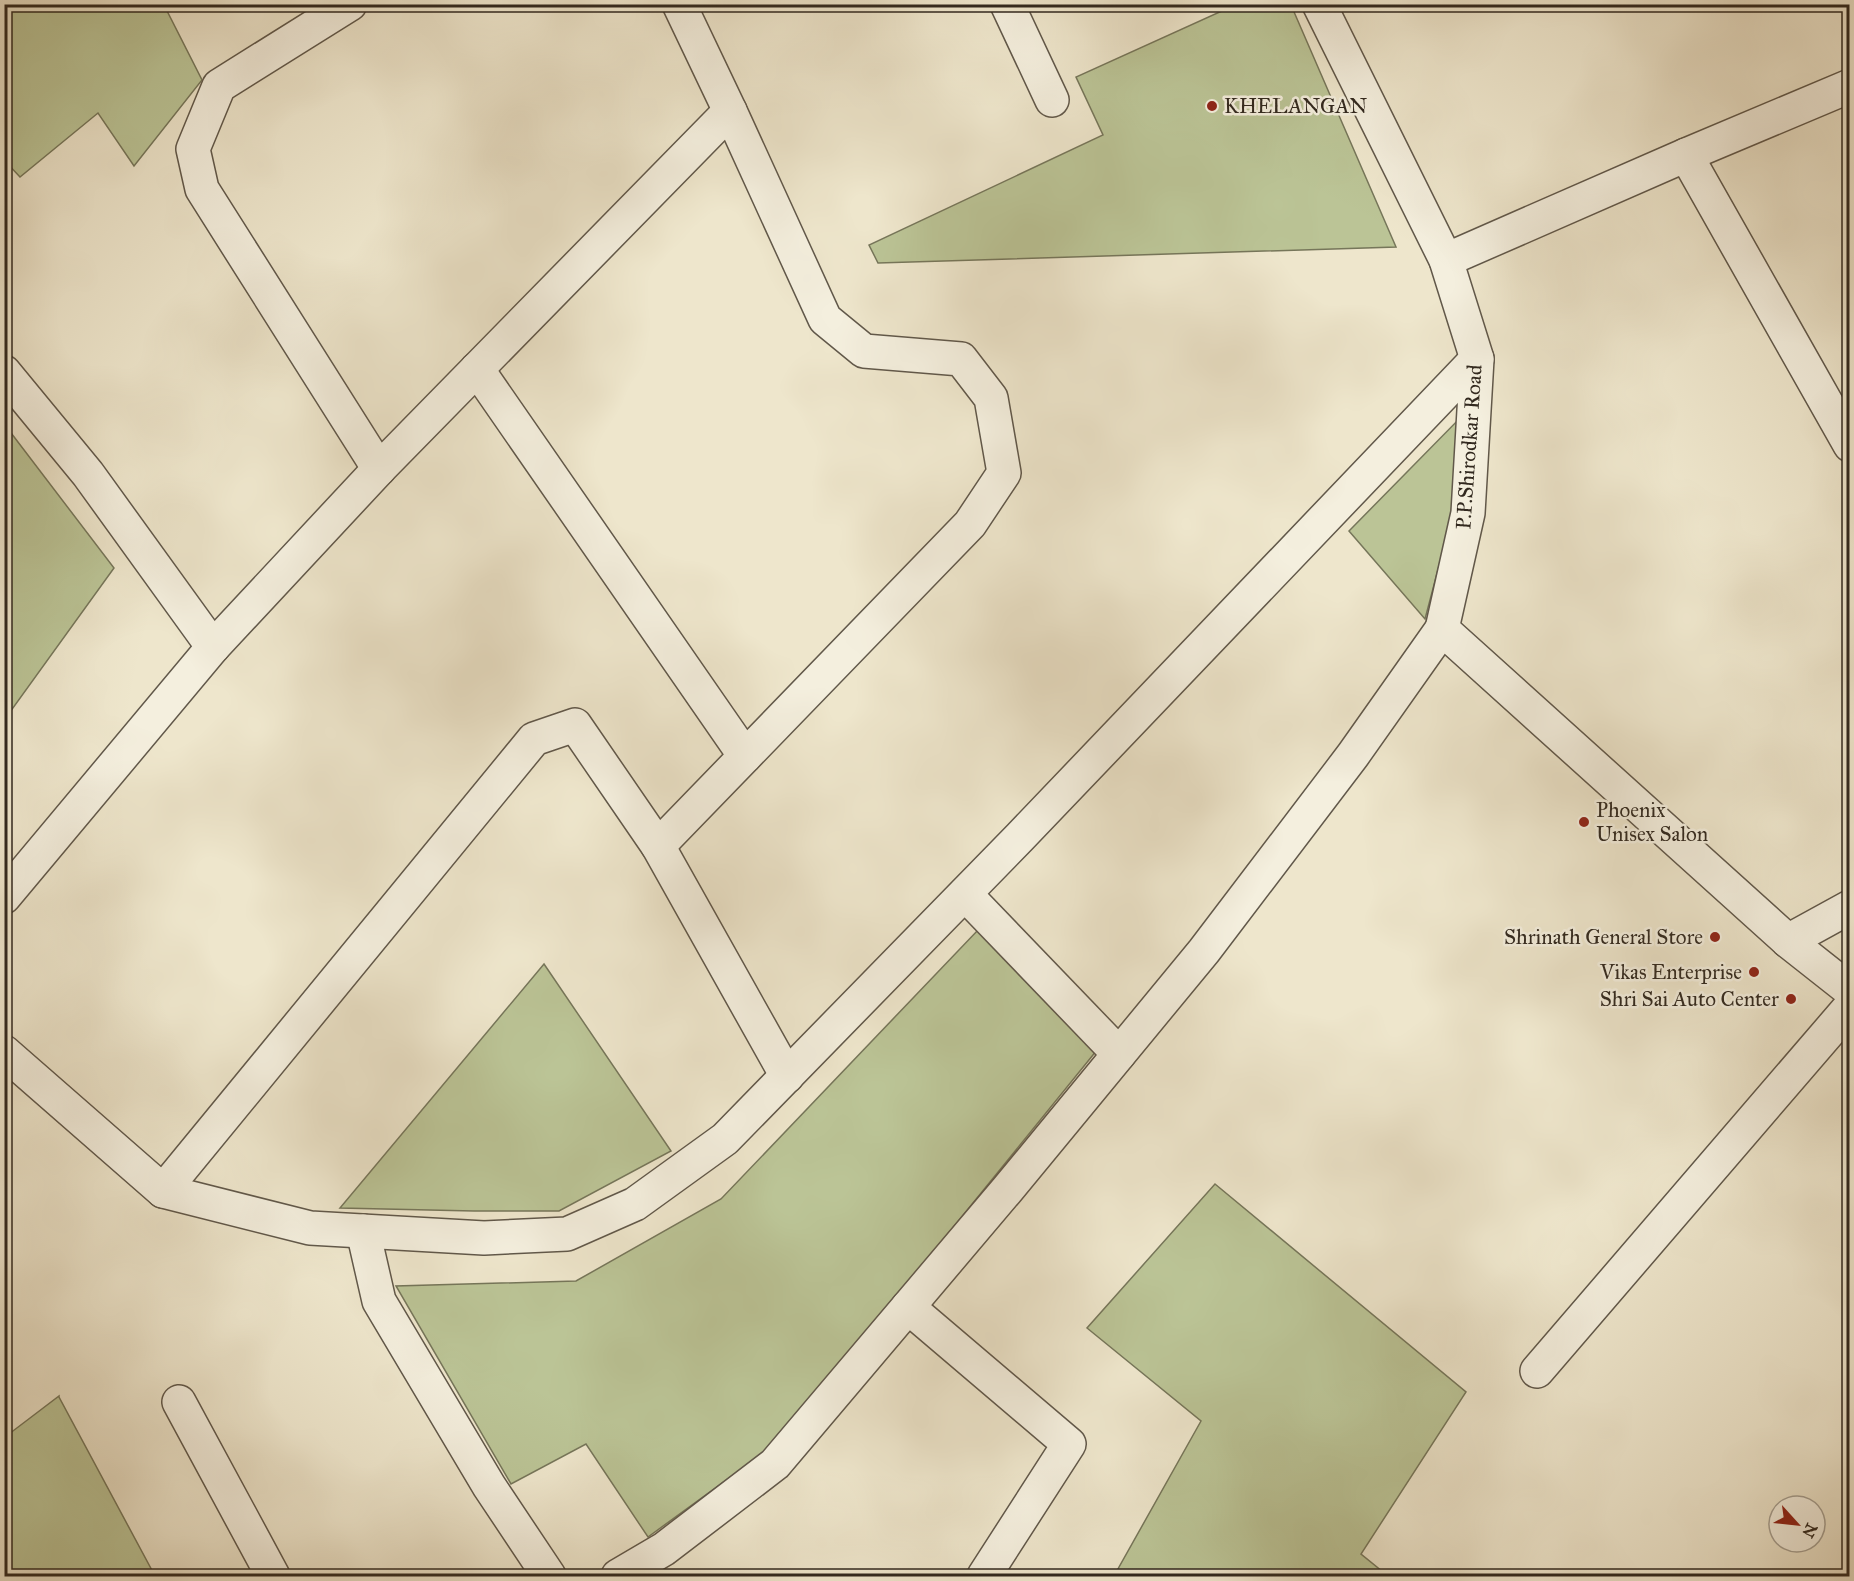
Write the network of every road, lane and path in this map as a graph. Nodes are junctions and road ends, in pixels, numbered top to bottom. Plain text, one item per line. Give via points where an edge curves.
1 (350, 4) edge
2 (679, 4) edge
3 (1007, 4) edge
4 (1319, 4) edge
5 (1850, 86) edge
6 (1052, 100) dead end
7 (730, 111) junction
8 (1686, 155) junction
9 (1446, 260) junction
10 (1477, 359) junction
11 (477, 369) junction
12 (4, 372) edge
13 (1850, 445) edge
14 (379, 469) junction
15 (1442, 629) junction
16 (213, 647) junction
17 (745, 756) junction
18 (658, 846) junction
19 (965, 894) junction
20 (4, 897) edge
21 (1850, 907) edge
22 (1788, 941) junction
23 (1850, 990) edge
24 (1850, 1007) edge
25 (4, 1052) edge
26 (1119, 1054) junction
27 (787, 1076) junction
28 (163, 1191) junction
29 (363, 1231) junction
30 (908, 1307) junction
31 (1537, 1371) dead end
32 (179, 1402) dead end
33 (273, 1576) edge
34 (549, 1576) edge
35 (619, 1576) edge
36 (984, 1576) edge

1 - 14 street via 219,86 193,149 202,189
2 - 7 street
3 - 6 street
4 - 9 street, P.P.Shirodkar Road
5 - 8 street
7 - 11 street
7 - 17 street via 825,319 864,351 961,359 991,398 1004,473 970,524
8 - 9 street
8 - 13 street
9 - 10 street, P.P.Shirodkar Road
10 - 15 street, P.P.Shirodkar Road via 1468,513
10 - 19 street
11 - 14 street
11 - 17 street
12 - 16 street via 88,474
14 - 16 street
15 - 22 street
15 - 26 street via 1353,755 1204,951
16 - 20 street
17 - 18 street
18 - 27 street
18 - 28 street via 575,725 534,740
19 - 26 street
19 - 27 street
21 - 22 street
22 - 23 street
24 - 31 street
25 - 28 street
26 - 30 street
27 - 29 street via 725,1139 635,1204 567,1234 484,1238
28 - 29 street via 310,1228
29 - 34 street via 379,1301 489,1486
30 - 35 street via 775,1464 664,1549
30 - 36 street via 1069,1444
32 - 33 street

